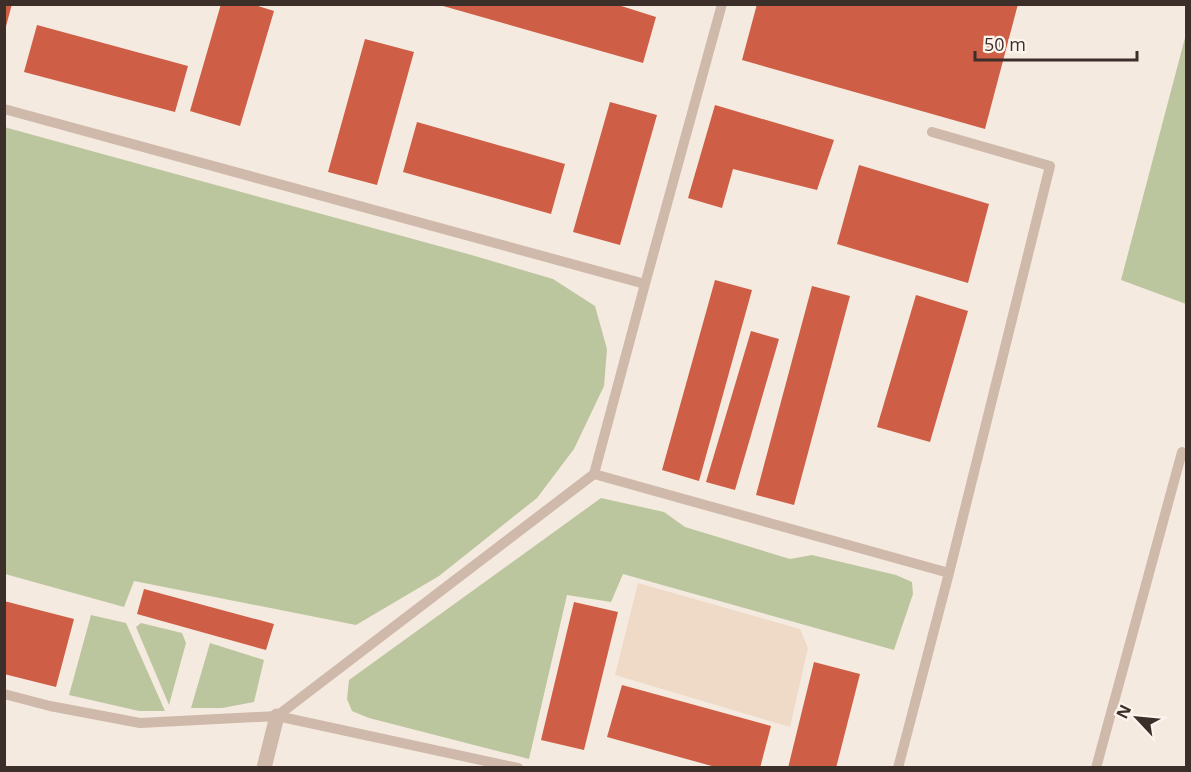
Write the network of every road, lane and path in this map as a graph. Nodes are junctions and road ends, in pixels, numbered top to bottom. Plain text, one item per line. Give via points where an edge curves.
1 (722, 4) edge
2 (4, 109) edge
3 (932, 132) dead end
4 (645, 284) junction
5 (1182, 453) dead end
6 (594, 474) junction
7 (949, 573) junction
8 (4, 694) edge
9 (277, 716) junction
10 (264, 768) edge
11 (518, 768) edge
12 (898, 768) edge
13 (1096, 768) edge

1 - 4 lane
2 - 4 lane
3 - 7 lane via 1050,166
4 - 6 lane
5 - 13 lane
6 - 7 lane
6 - 9 lane
7 - 12 lane
8 - 9 lane via 141,723
9 - 10 street
9 - 11 lane

